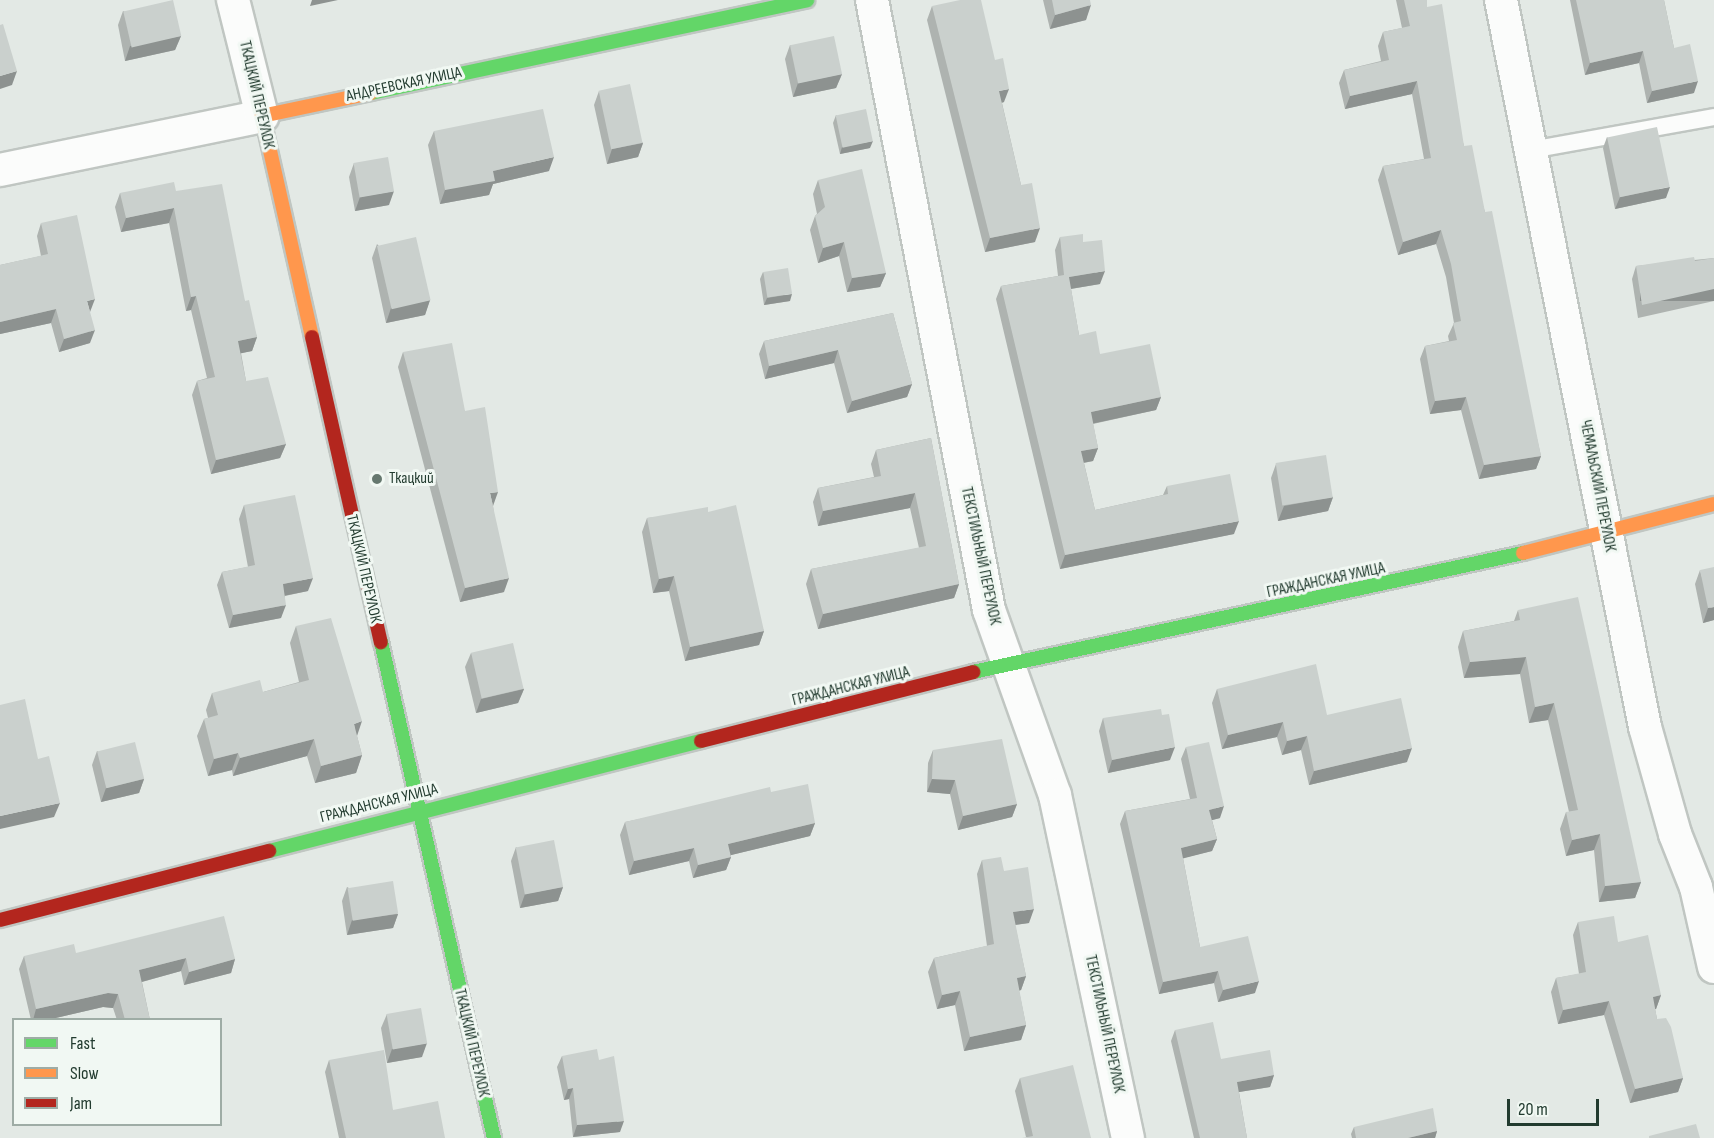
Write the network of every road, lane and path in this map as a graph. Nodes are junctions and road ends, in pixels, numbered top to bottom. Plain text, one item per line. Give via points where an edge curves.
1 (233, 0) edge
2 (807, 0) edge
3 (872, 0) edge
4 (1501, 0) edge
5 (262, 116) junction
6 (1714, 117) edge
7 (1531, 150) junction
8 (0, 170) edge
9 (1714, 504) edge
10 (1605, 528) junction
11 (1008, 663) junction
12 (417, 810) junction
13 (1705, 885) edge
14 (0, 920) edge
15 (1714, 967) edge
16 (494, 1138) edge
17 (1128, 1138) edge

1 - 5 street, ТКАЦКИЙ ПЕРЕУЛОК
2 - 5 street, АНДРЕЕВСКАЯ УЛИЦА
3 - 11 street, ТЕКСТИЛЬНЫЙ ПЕРЕУЛОК via 989,610
4 - 7 street, ЧЕМАЛЬСКИЙ ПЕРЕУЛОК
5 - 8 street, АНДРЕЕВСКАЯ УЛИЦА
5 - 12 street, ТКАЦКИЙ ПЕРЕУЛОК
6 - 7 lane
7 - 10 street, ЧЕМАЛЬСКИЙ ПЕРЕУЛОК
9 - 10 street, ГРАЖДАНСКАЯ УЛИЦА
10 - 11 street, ГРАЖДАНСКАЯ УЛИЦА via 1424,578
10 - 13 street, ЧЕМАЛЬСКИЙ ПЕРЕУЛОК via 1645,727 1675,834
11 - 12 street, ГРАЖДАНСКАЯ УЛИЦА
11 - 17 street, ТЕКСТИЛЬНЫЙ ПЕРЕУЛОК via 1055,795
12 - 14 street, ГРАЖДАНСКАЯ УЛИЦА
12 - 16 street, ТКАЦКИЙ ПЕРЕУЛОК
13 - 15 street, ЧЕМАЛЬСКИЙ ПЕРЕУЛОК

